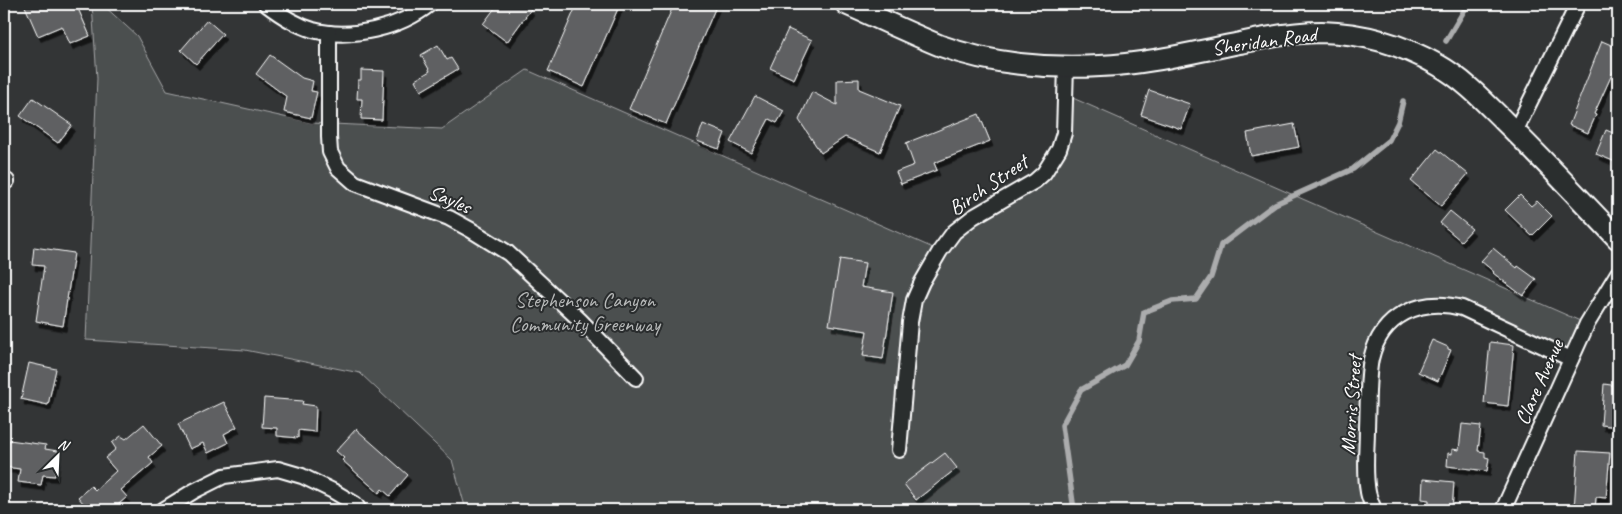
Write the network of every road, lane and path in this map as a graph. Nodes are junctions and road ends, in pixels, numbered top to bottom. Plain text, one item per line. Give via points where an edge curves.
1 (266, 4) edge
2 (430, 4) edge
3 (846, 4) edge
4 (1578, 4) edge
5 (329, 33) junction
6 (1066, 66) junction
7 (1515, 132) junction
8 (1618, 239) edge
9 (1618, 273) edge
10 (1571, 359) junction
11 (636, 378) dead end
12 (900, 450) dead end
13 (1508, 508) edge
14 (163, 510) edge
15 (359, 510) edge
16 (1374, 510) edge

1 - 5 street via 292,21
2 - 5 street via 401,21 379,28 356,33
3 - 6 main road, Sheridan Road via 958,51 992,59
4 - 7 street
5 - 11 street, Sayles via 329,137 330,152 338,168 354,183 449,218 508,253
6 - 7 main road, Sheridan Road via 1124,64 1289,34 1354,35 1398,47 1438,65 1473,90
6 - 12 street, Birch Street via 1064,133 1047,168 1035,181 973,217 954,232 914,300
7 - 8 main road, Sheridan Road
9 - 10 street, Clare Avenue via 1586,324
10 - 13 street, Clare Avenue
10 - 16 street, Morris Street via 1462,308 1422,305 1396,318 1376,344 1371,360 1366,476
14 - 15 street via 224,476 278,469 333,491

